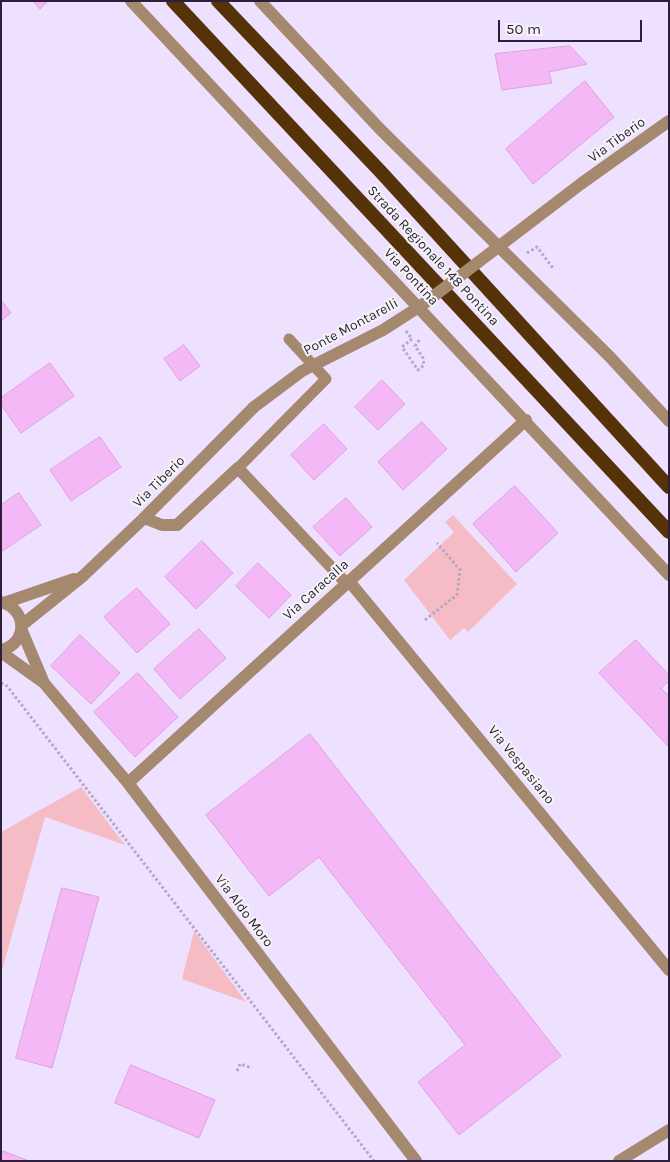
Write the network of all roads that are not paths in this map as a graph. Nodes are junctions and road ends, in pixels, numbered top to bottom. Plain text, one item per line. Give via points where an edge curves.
1 (131, 1) edge
2 (173, 1) edge
3 (218, 1) edge
4 (260, 1) edge
5 (669, 121) edge
6 (582, 183) joint
7 (289, 339) dead end
8 (254, 407) joint
9 (526, 420) junction
10 (669, 421) edge
11 (238, 468) junction
12 (669, 487) edge
13 (144, 518) junction
14 (669, 532) edge
15 (669, 574) edge
16 (83, 576) junction
17 (347, 582) junction
18 (2, 602) edge
19 (22, 628) junction
20 (1, 651) edge
21 (44, 683) junction
22 (128, 783) junction
23 (669, 970) edge
24 (669, 1130) edge
25 (416, 1161) edge
26 (619, 1161) edge

1 - 9 street, Via Pontina
2 - 14 highway, Strada Regionale 148 Pontina
3 - 12 highway, Strada Regionale 148 Pontina via 380,171
4 - 10 street via 379,128 610,357
5 - 6 street, Via Tiberio
6 - 8 street, Ponte Montarelli, bridge via 398,321 302,371
7 - 11 lane via 326,379
8 - 13 street, Via Tiberio
9 - 15 street, Via Pontina
9 - 17 street, Via Caracalla
11 - 13 street via 177,525 162,525
11 - 17 street, Via Vespasiano
13 - 16 street, Via Tiberio
16 - 18 street, Via Tiberio
16 - 19 street, Via Tiberio
17 - 22 street, Via Caracalla
17 - 23 street, Via Vespasiano
18 - 19 street, Via Aldo Moro via 17,611
19 - 20 street, Via Aldo Moro via 14,645
19 - 21 street, Via Aldo Moro
20 - 21 street, Via Aldo Moro
21 - 22 street, Via Aldo Moro
22 - 25 street, Via Aldo Moro
24 - 26 street

